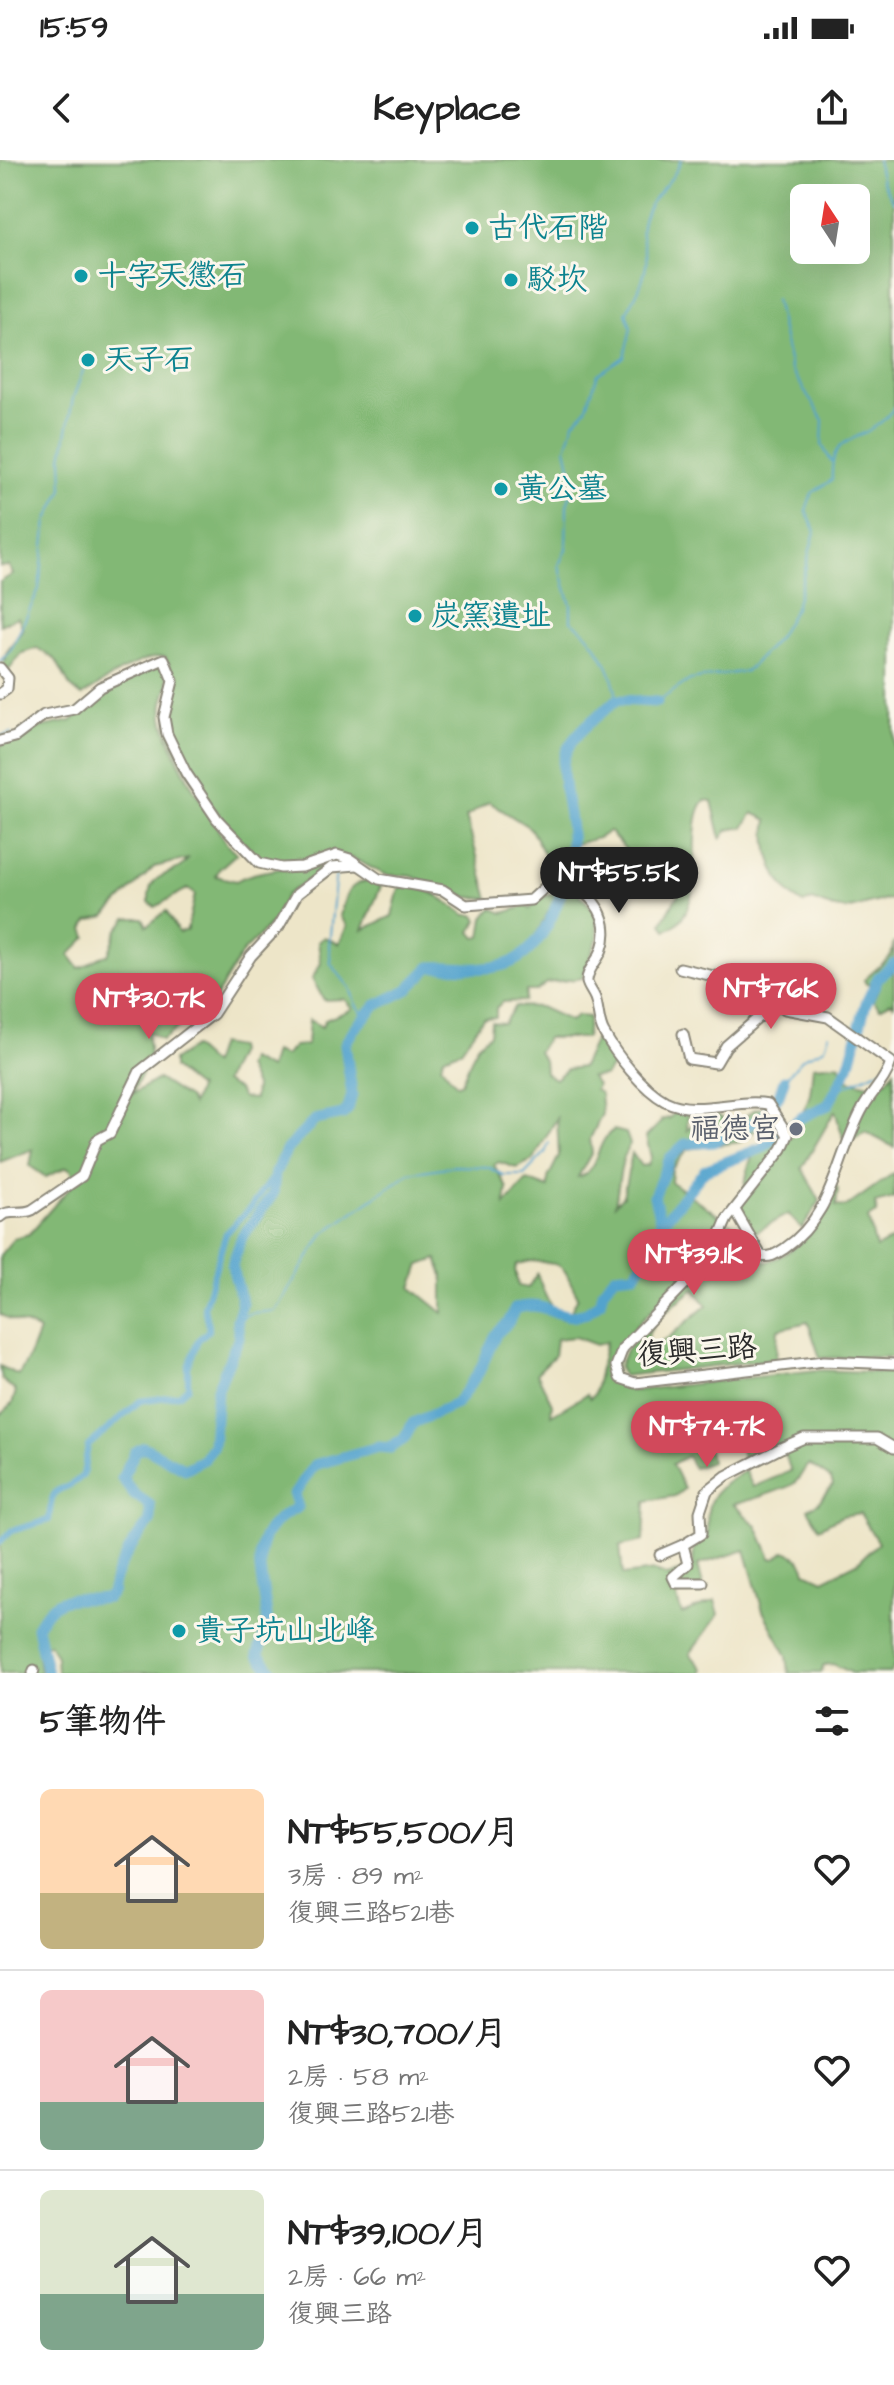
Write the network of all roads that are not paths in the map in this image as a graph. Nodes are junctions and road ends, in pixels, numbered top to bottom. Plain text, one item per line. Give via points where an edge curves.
1 (0, 668) edge
2 (0, 694) edge
3 (0, 741) edge
4 (357, 865) junction
5 (680, 968) dead end
6 (785, 1009) dead end
7 (683, 1034) dead end
8 (735, 1210) junction
9 (0, 1217) edge
10 (894, 1364) edge
11 (894, 1448) edge
12 (683, 1545) junction
13 (660, 1555) dead end
14 (703, 1583) dead end

1 - 2 street via 8,678 7,689
3 - 4 street via 15,737 44,715 74,709 100,687 164,659 173,681 164,717 167,734 186,773 243,849 269,867 302,867 337,855
4 - 8 street, 復興三路 via 379,879 443,890 466,905 531,900 557,880 572,883 594,901 603,918 602,948 587,984 602,1031 625,1061 667,1102 771,1106 786,1129 782,1149
4 - 9 street via 332,867 306,885 213,1014 140,1071 110,1133 97,1140 82,1176 32,1210
5 - 7 street via 722,978 764,1010 716,1063 689,1059
6 - 8 street via 815,1012 856,1034 891,1062 886,1079 862,1108 807,1233 775,1255 761,1256
8 - 10 street, 復興三路 via 710,1258 623,1348 616,1366 622,1380 635,1383 824,1361
11 - 12 street via 877,1438 804,1438 781,1448 707,1491 700,1512 701,1534
12 - 13 street
12 - 14 street via 688,1564 673,1581

